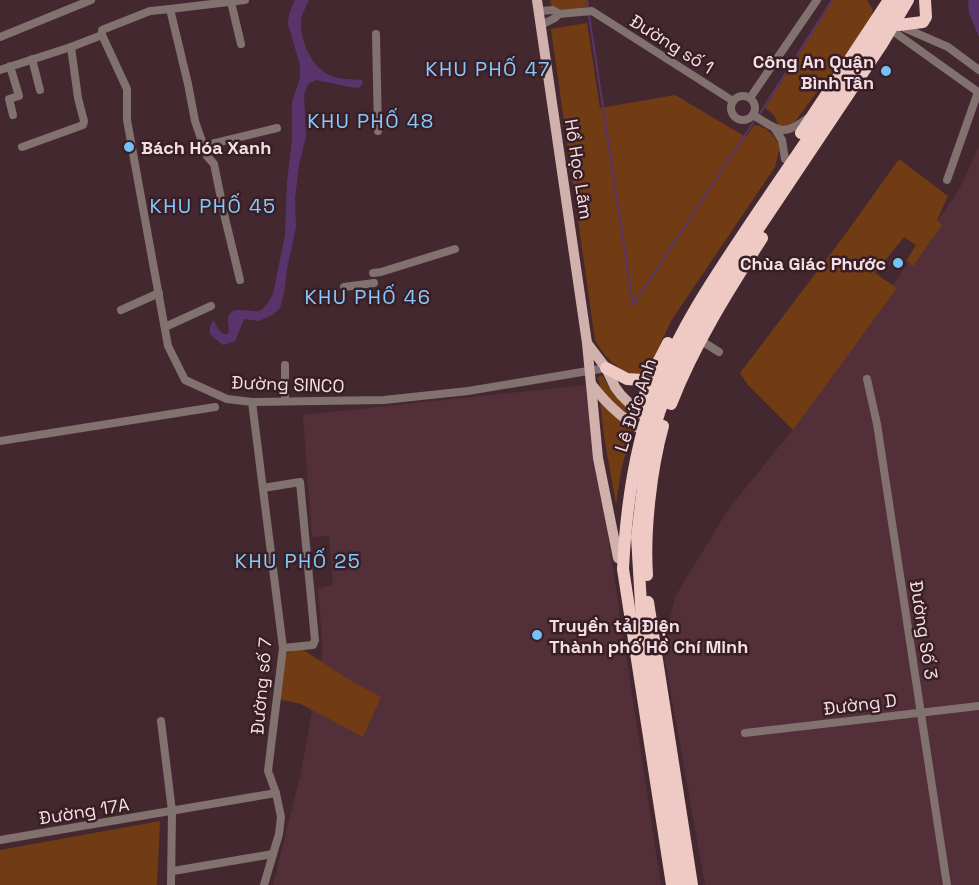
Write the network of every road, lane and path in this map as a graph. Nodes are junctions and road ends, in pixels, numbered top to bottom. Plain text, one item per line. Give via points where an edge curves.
1 (81, 0) edge
2 (91, 0) edge
3 (147, 0) edge
4 (245, 0) edge
5 (818, 0) edge
6 (899, 0) edge
7 (916, 1) edge
8 (231, 2) junction
9 (882, 3) edge
10 (538, 6) edge
11 (170, 9) junction
12 (150, 11) junction
13 (559, 14) junction
14 (541, 25) junction
15 (894, 27) junction
16 (376, 34) dead end
17 (0, 35) edge
18 (102, 35) junction
19 (241, 44) dead end
20 (71, 47) junction
21 (32, 59) junction
22 (9, 66) junction
23 (0, 70) edge
24 (979, 70) edge
25 (40, 90) dead end
26 (750, 98) junction
27 (734, 101) junction
28 (814, 114) junction
29 (13, 115) dead end
30 (753, 115) junction
31 (832, 118) junction
32 (277, 128) dead end
33 (775, 129) junction
34 (378, 131) dead end
35 (203, 146) junction
36 (22, 147) dead end
37 (785, 159) junction
38 (947, 180) dead end
39 (455, 249) dead end
40 (373, 273) dead end
41 (240, 280) dead end
42 (374, 283) dead end
43 (344, 287) dead end
44 (159, 293) junction
45 (211, 306) dead end
46 (121, 310) dead end
47 (165, 327) junction
48 (700, 340) junction
49 (587, 343) junction
50 (719, 352) dead end
51 (285, 365) dead end
52 (606, 368) junction
53 (588, 372) junction
54 (867, 379) dead end
55 (654, 381) junction
56 (592, 385) junction
57 (285, 401) junction
58 (252, 402) junction
59 (215, 407) dead end
60 (649, 427) junction
61 (0, 441) edge
62 (263, 488) junction
63 (621, 563) junction
64 (283, 648) junction
65 (979, 706) edge
66 (921, 712) junction
67 (161, 721) dead end
68 (744, 733) dead end
69 (276, 793) junction
70 (172, 811) junction
71 (0, 840) edge
72 (273, 854) junction
73 (172, 871) junction
74 (171, 885) edge
75 (264, 885) edge
76 (666, 885) edge
77 (672, 885) edge
78 (681, 885) edge
79 (692, 885) edge
80 (947, 885) edge

1 - 17 street
2 - 17 street
3 - 12 street
4 - 8 street
5 - 26 street
6 - 55 highway, Lê Đức Anh via 696,305
7 - 15 highway, Lê Đức Anh
7 - 15 highway via 926,17 923,22
8 - 11 street
8 - 19 street
9 - 28 highway, Lê Đức Anh
10 - 13 street, Đường số 1
10 - 14 main road, Hồ Học Lãm
11 - 12 street
11 - 35 street
12 - 18 street via 102,30
13 - 14 street, Đường số 1
13 - 27 street, Đường số 1 via 592,11
14 - 49 main road, Hồ Học Lãm
15 - 24 street via 948,47
15 - 31 highway, Lê Đức Anh
15 - 38 street via 978,92
16 - 34 street
18 - 20 street
18 - 44 street, Đường SINCO via 127,89 128,120
20 - 21 street
20 - 36 street via 83,125
21 - 22 street
21 - 25 street
22 - 23 street
22 - 29 street via 19,96 9,99
26 - 27 street via 743,96
26 - 30 street
27 - 30 street via 733,113 738,119
28 - 33 street via 794,129
28 - 37 highway, Lê Đức Anh
30 - 33 street
31 - 48 highway, Lê Đức Anh via 824,140
31 - 60 highway, Lê Đức Anh via 720,286 678,362
32 - 35 street
33 - 37 street via 782,140
35 - 41 street via 214,164
37 - 55 highway, Lê Đức Anh via 676,326
39 - 40 street
42 - 43 street
44 - 46 street
44 - 47 street, Đường SINCO
45 - 47 street
47 - 58 street, Đường SINCO via 168,346 185,380 227,399
48 - 50 street
48 - 60 highway, Lê Đức Anh
49 - 52 main road, Hồ Học Lãm
49 - 53 main road, Hồ Học Lãm
51 - 57 street
52 - 53 street, Đường SINCO
52 - 55 highway via 627,379
52 - 60 main road, Hồ Học Lãm via 615,387
53 - 56 main road, Hồ Học Lãm
53 - 57 street, Đường SINCO via 384,400
54 - 66 street, Đường Số 3
55 - 60 highway, Lê Đức Anh
56 - 60 main road, Hồ Học Lãm via 608,405
56 - 63 main road, Hồ Học Lãm via 598,458
57 - 58 street, Đường SINCO
58 - 62 street, Đường số 7
59 - 61 street
60 - 63 highway, Lê Đức Anh via 628,456
60 - 78 highway, Lê Đức Anh via 638,537 641,610
60 - 79 highway, Lê Đức Anh via 649,608
62 - 64 street, Đường số 7
62 - 64 street via 300,482 315,640 313,645
63 - 76 highway, Lê Đức Anh via 624,626
63 - 77 highway, Lê Đức Anh
64 - 69 street, Đường số 7 via 268,771
65 - 66 street, Đường D
66 - 68 street, Đường D
66 - 80 street, Đường Số 3
67 - 70 street
69 - 70 street, Đường 17A
69 - 72 street, Đường số 7 via 281,817
70 - 71 street, Đường 17A
70 - 73 street
72 - 73 street
72 - 75 street, Đường số 7
73 - 74 street

